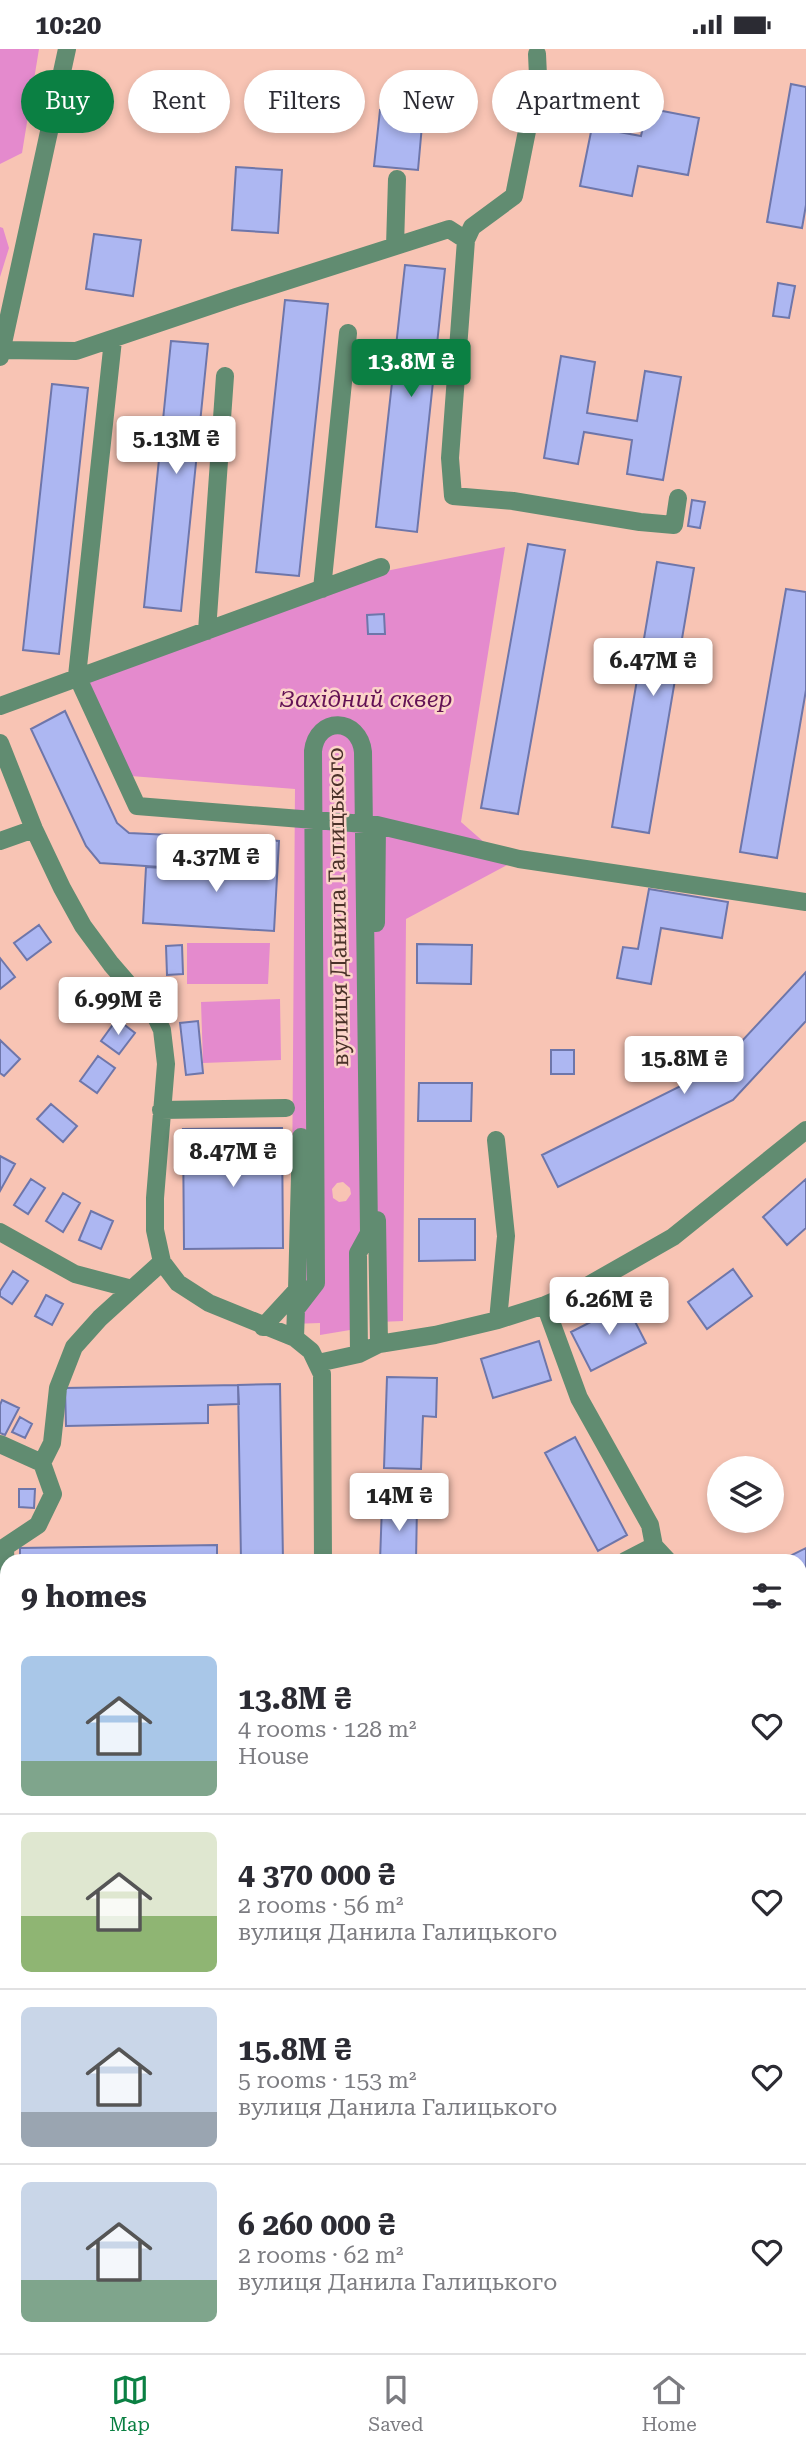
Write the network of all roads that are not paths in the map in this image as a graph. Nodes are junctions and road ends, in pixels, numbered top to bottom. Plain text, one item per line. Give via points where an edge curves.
1 (67, 49) edge
2 (537, 54) dead end
3 (397, 179) dead end
4 (466, 240) junction
5 (395, 246) junction
6 (348, 333) dead end
7 (113, 340) junction
8 (1, 353) edge
9 (225, 376) dead end
10 (678, 498) dead end
11 (381, 567) dead end
12 (322, 589) junction
13 (207, 631) junction
14 (77, 676) junction
15 (0, 706) edge
16 (0, 743) edge
17 (313, 820) junction
18 (370, 824) junction
19 (34, 829) junction
20 (0, 841) edge
21 (806, 902) edge
22 (286, 1108) dead end
23 (162, 1110) junction
24 (806, 1130) edge
25 (301, 1137) dead end
26 (496, 1140) dead end
27 (0, 1232) edge
28 (162, 1262) junction
29 (132, 1289) junction
30 (545, 1305) junction
31 (498, 1320) junction
32 (263, 1327) junction
33 (295, 1338) junction
34 (379, 1344) junction
35 (359, 1354) junction
36 (318, 1363) junction
37 (0, 1444) edge
38 (42, 1464) junction
39 (654, 1546) junction
40 (5, 1554) edge
41 (323, 1554) edge
42 (639, 1554) edge
43 (661, 1554) edge

1 - 8 street
2 - 4 street via 538,76 514,196 472,227
3 - 5 street
4 - 5 street via 449,229
4 - 10 street via 450,457 453,496 674,525
5 - 7 street
6 - 12 street
7 - 8 street via 76,351
7 - 14 street
9 - 13 street
11 - 12 street
12 - 13 street
13 - 14 street
14 - 15 street
14 - 17 street via 137,806
16 - 19 street
17 - 18 street
17 - 18 street, вулиця Данила Галицького via 314,743 323,729 339,725 354,730 362,744
17 - 33 street, вулиця Данила Галицького via 316,1283 296,1309
18 - 21 street via 519,859
18 - 34 street via 376,937
18 - 35 street, вулиця Данила Галицького via 369,1233 358,1253
19 - 20 street
19 - 23 street via 83,926 162,1030 166,1065
22 - 23 street
23 - 28 street via 155,1230
24 - 30 street via 673,1237
25 - 32 street via 297,1290
26 - 31 street via 506,1236
27 - 29 street via 75,1274
28 - 29 street
28 - 32 street via 178,1283 209,1303
29 - 38 street via 74,1347 58,1388 52,1443
30 - 31 street
30 - 39 street via 579,1398 650,1525
31 - 34 street
32 - 33 street
33 - 36 street
34 - 35 street
35 - 36 street
36 - 41 street via 323,1374
37 - 38 street
38 - 40 street via 53,1494 37,1525 5,1547
39 - 42 street
39 - 43 street

